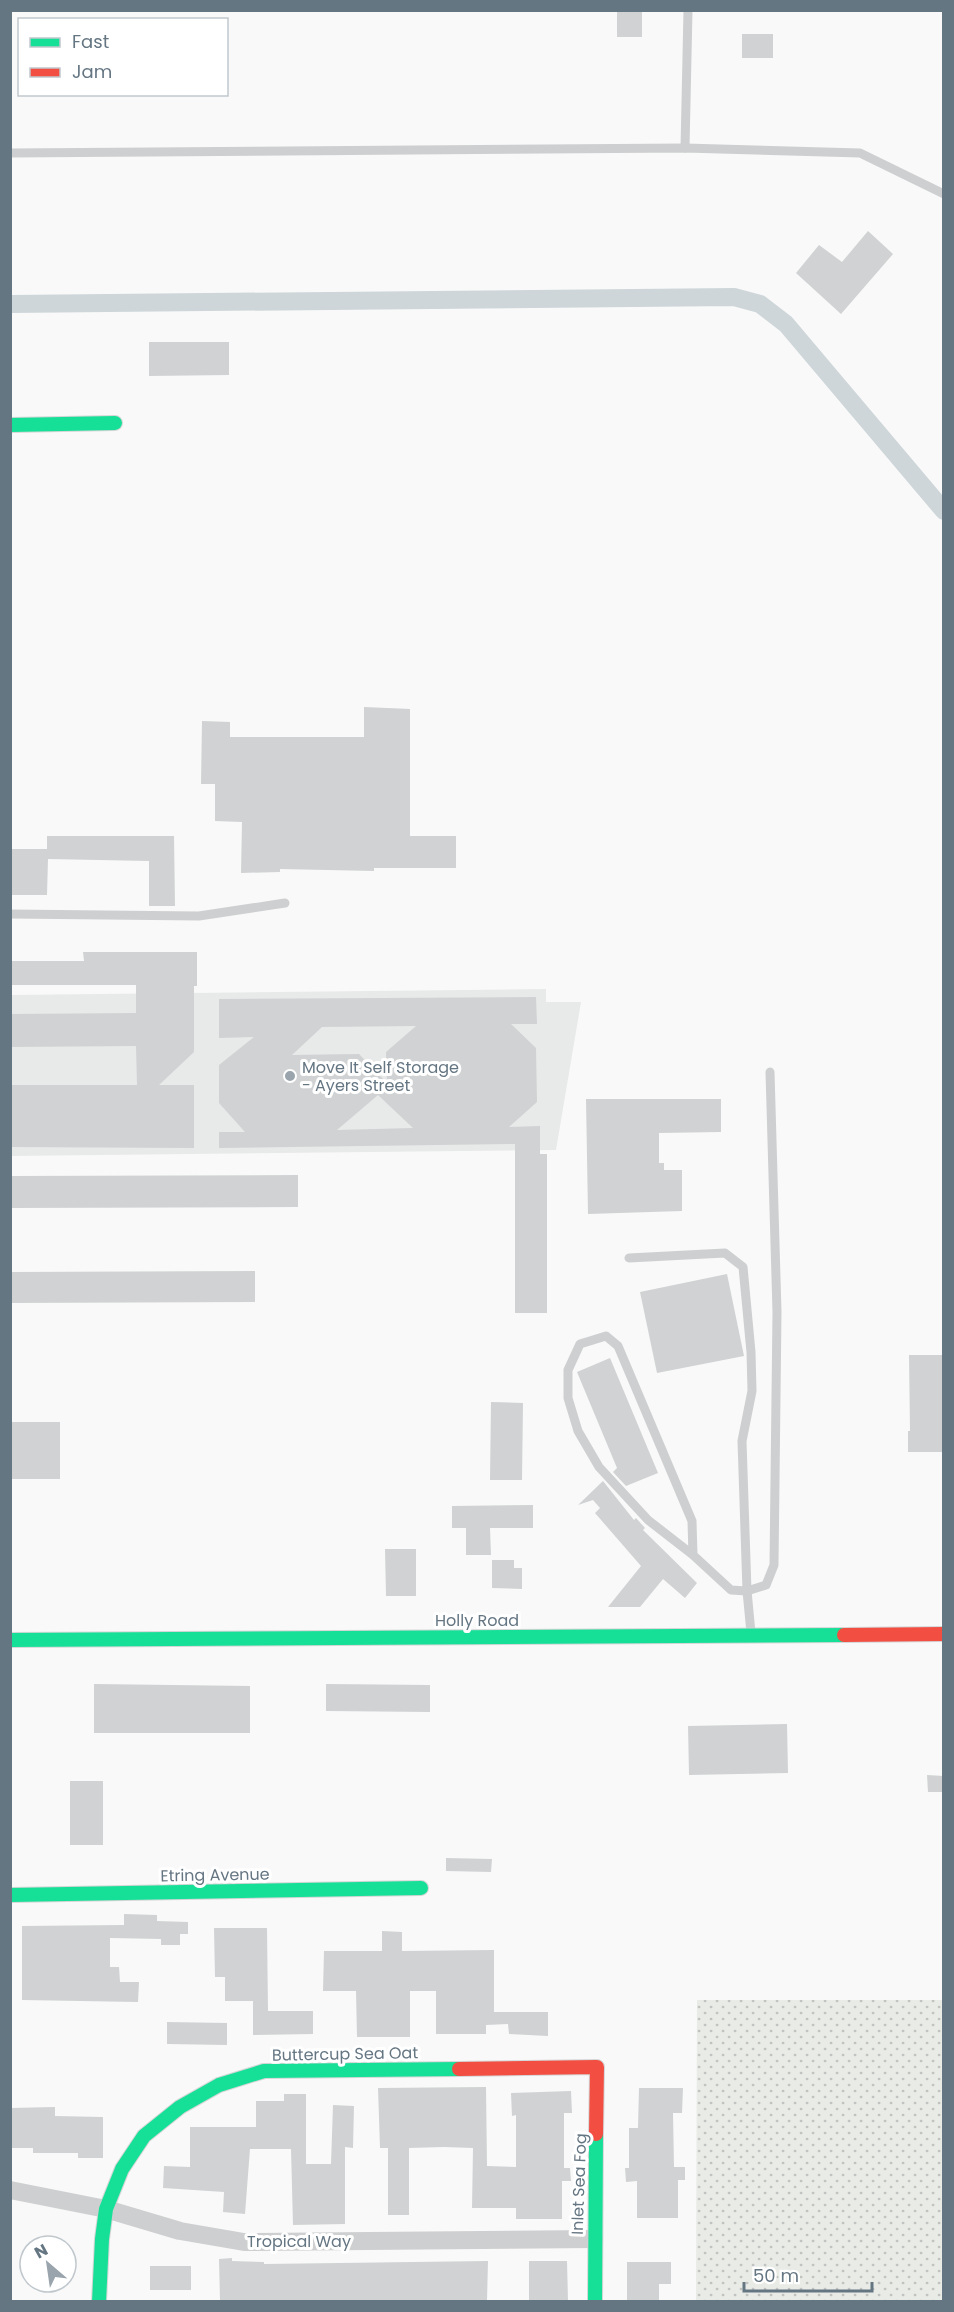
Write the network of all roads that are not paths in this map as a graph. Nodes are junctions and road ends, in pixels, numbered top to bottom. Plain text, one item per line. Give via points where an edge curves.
1 (688, 10) edge
2 (685, 148) junction
3 (10, 153) edge
4 (944, 194) edge
5 (115, 423) dead end
6 (10, 424) edge
7 (285, 903) dead end
8 (10, 914) edge
9 (771, 1072) dead end
10 (629, 1258) dead end
11 (693, 1555) junction
12 (747, 1591) junction
13 (944, 1634) edge
14 (751, 1635) junction
15 (10, 1640) edge
16 (421, 1888) dead end
17 (10, 1895) edge
18 (597, 2067) joint
19 (10, 2190) edge
20 (106, 2209) junction
21 (594, 2239) junction
22 (99, 2301) edge
23 (595, 2301) edge

1 - 2 lane
2 - 3 lane
2 - 4 lane via 860,153
5 - 6 street
7 - 8 lane via 199,916
9 - 12 lane via 777,1312 774,1565 766,1585
10 - 12 lane via 725,1253 743,1268 752,1390 742,1441
11 - 11 lane via 648,1520 599,1467 578,1431 568,1398 568,1370 580,1344 606,1336 618,1346 692,1521
11 - 12 lane via 731,1590
12 - 14 lane
13 - 14 street, Holly Road
14 - 15 street, Holly Road
16 - 17 street, Etring Avenue
18 - 20 street, Buttercup Sea Oat via 264,2072 219,2085 144,2136 122,2169
18 - 21 street, Inlet Sea Fog
19 - 20 street, Tropical Way
20 - 21 street, Tropical Way via 180,2231 244,2242
20 - 22 street, Buttercup Sea Oat
21 - 23 street, Inlet Sea Fog

